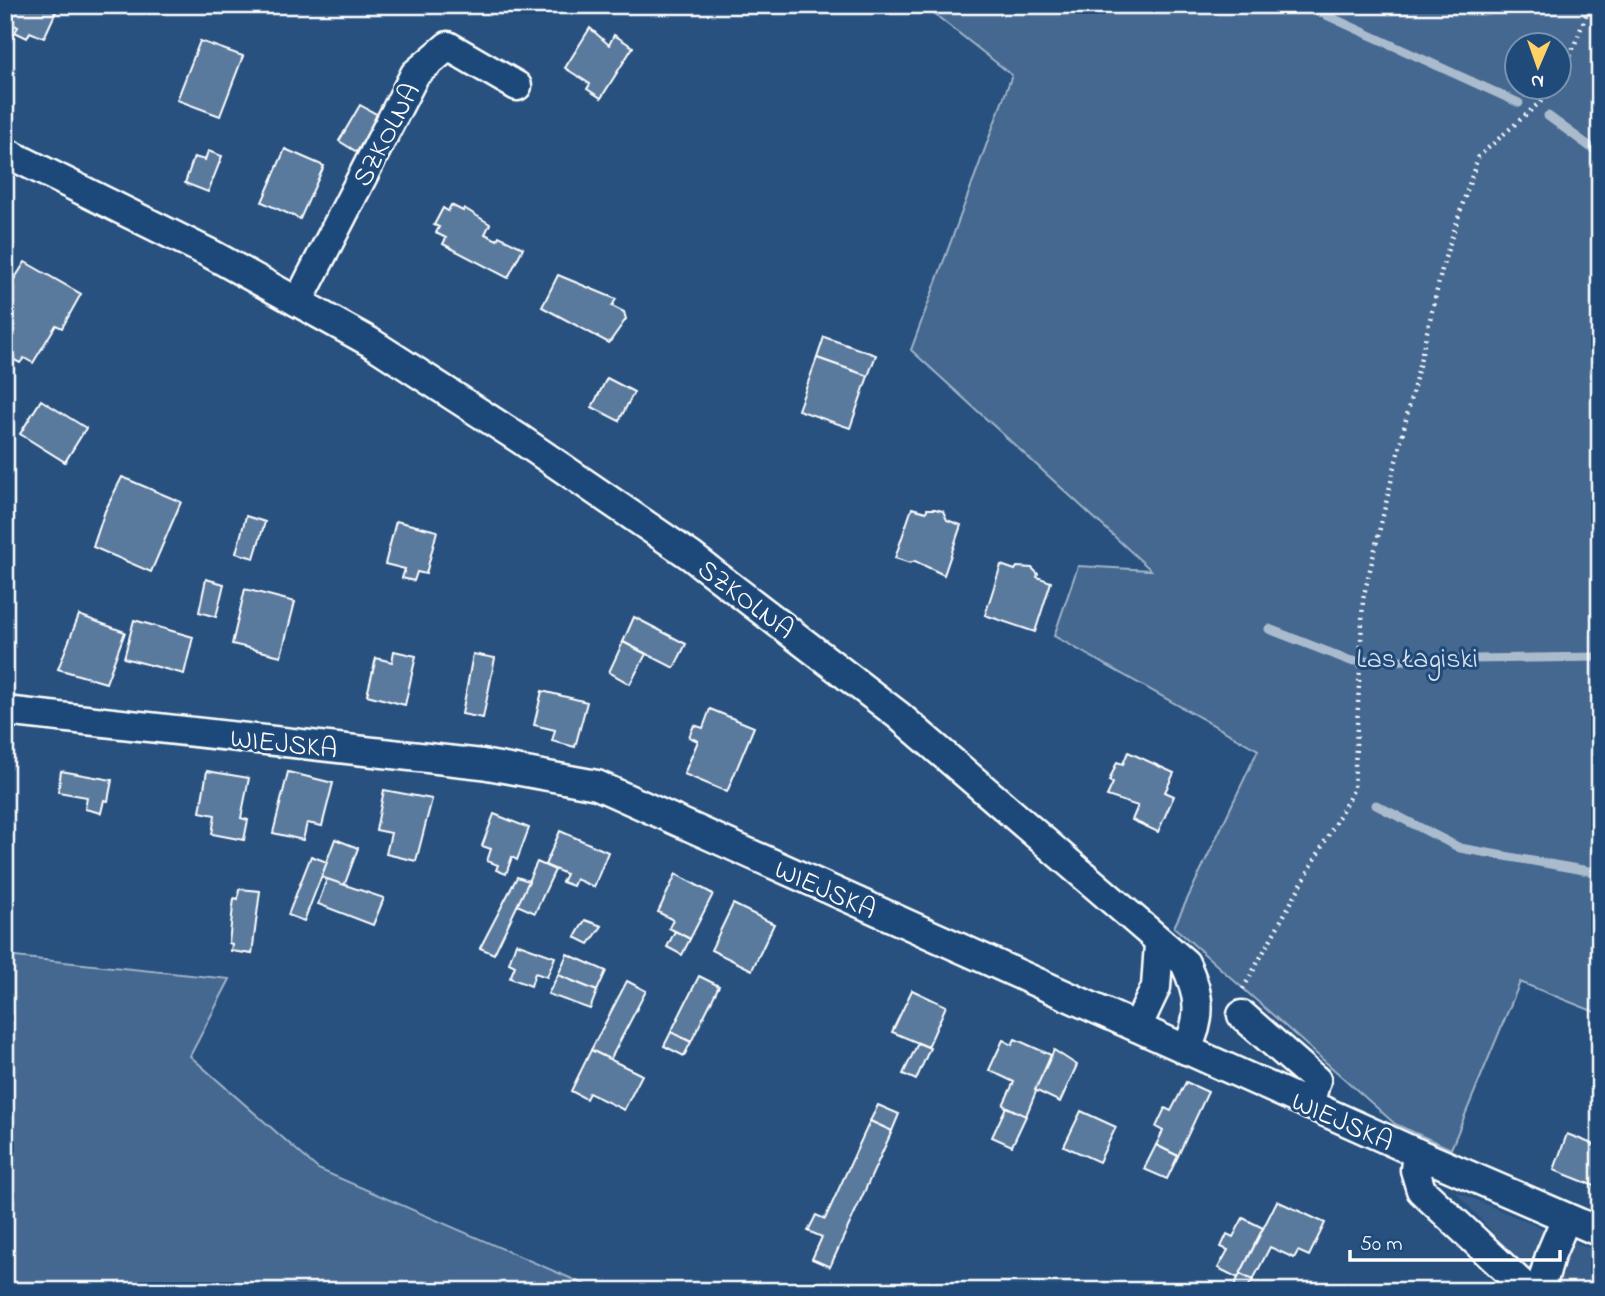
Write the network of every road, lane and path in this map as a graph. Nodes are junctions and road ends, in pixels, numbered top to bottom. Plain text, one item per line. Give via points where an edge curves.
1 (1590, 5) edge
2 (1574, 45) edge
3 (517, 86) dead end
4 (1540, 102) edge
5 (5, 152) edge
6 (298, 302) junction
7 (5, 711) edge
8 (1160, 944) junction
9 (1200, 1006) junction
10 (1242, 1015) dead end
11 (1136, 1027) junction
12 (1186, 1050) junction
13 (1308, 1105) junction
14 (1416, 1153) junction
15 (1566, 1218) junction
16 (1600, 1232) edge
17 (1529, 1291) edge
18 (1540, 1291) edge

1 - 2 path
3 - 6 street, SZKOLNA via 449,46 415,74
4 - 9 path via 1478,157 1444,261 1363,600 1354,789 1236,1001
5 - 6 street, SZKOLNA
6 - 8 street, SZKOLNA via 370,342 691,556 898,715
7 - 11 street, WIEJSKA via 482,764 597,785
8 - 9 street, SZKOLNA via 1185,963
8 - 11 street via 1156,987
9 - 12 street
10 - 13 street via 1316,1080
11 - 12 street, WIEJSKA
12 - 13 street, WIEJSKA
13 - 14 street, WIEJSKA
14 - 15 street, WIEJSKA
14 - 17 street via 1421,1190
15 - 16 street, WIEJSKA
15 - 18 street

